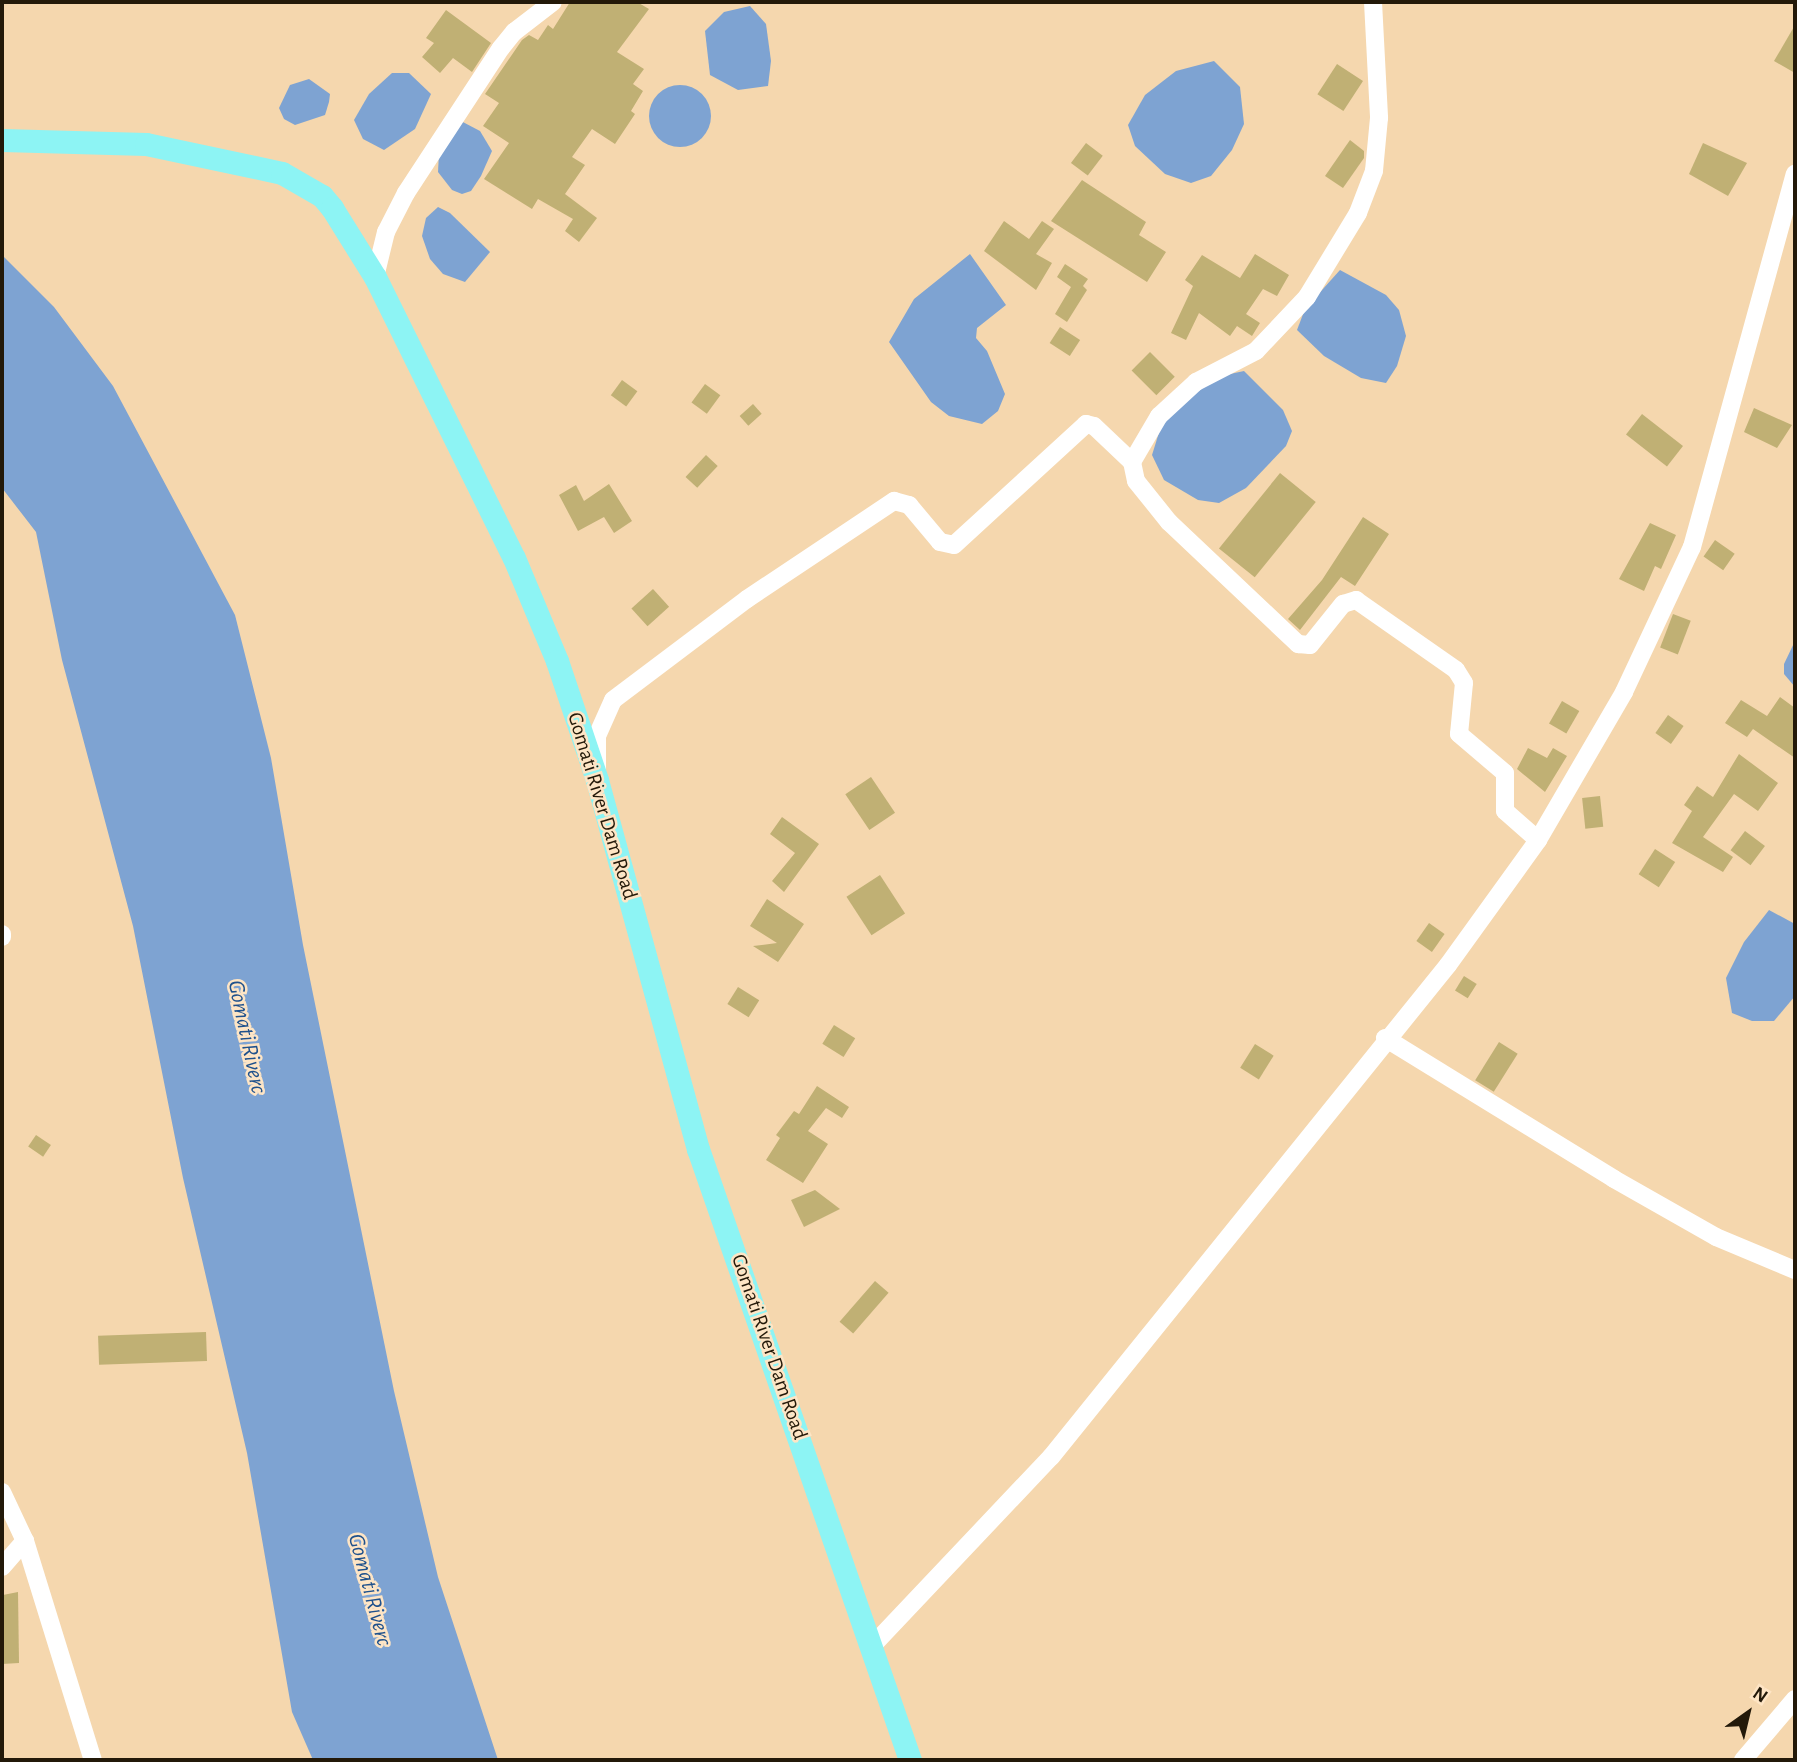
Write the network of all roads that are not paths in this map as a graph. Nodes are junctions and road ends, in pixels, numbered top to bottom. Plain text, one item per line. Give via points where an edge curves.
1 (553, 2) edge
2 (1373, 2) edge
3 (2, 140) edge
4 (1795, 174) edge
5 (375, 277) junction
6 (1132, 462) junction
7 (597, 780) junction
8 (1538, 840) junction
9 (1385, 1038) junction
10 (1795, 1270) edge
11 (2, 1492) edge
12 (24, 1541) junction
13 (2, 1567) edge
14 (873, 1645) junction
15 (1795, 1699) edge
16 (93, 1760) edge
17 (910, 1760) edge
18 (1743, 1760) edge

1 - 5 street via 507,40 413,182 386,232
2 - 6 street via 1379,118 1374,171 1358,214 1307,297 1256,351 1196,382 1159,416
3 - 5 main road, Gomati River Dam Road via 146,144 282,173 322,196
4 - 8 street via 1692,547 1624,691
5 - 7 main road, Gomati River Dam Road via 514,558 557,662
6 - 7 street via 1094,426 1086,424 954,545 940,542 909,505 894,501 747,599 613,700 597,736
6 - 8 street via 1136,481 1169,522 1297,644 1310,645 1343,604 1356,600 1456,670 1464,683 1459,734 1505,774 1505,811
7 - 14 main road, Gomati River Dam Road via 698,1149
8 - 9 street via 1448,965
9 - 10 street via 1648,1199 1716,1237
9 - 14 street via 1051,1457
11 - 12 street
12 - 13 street
12 - 16 street
14 - 17 main road, Gomati River Dam Road
15 - 18 street

